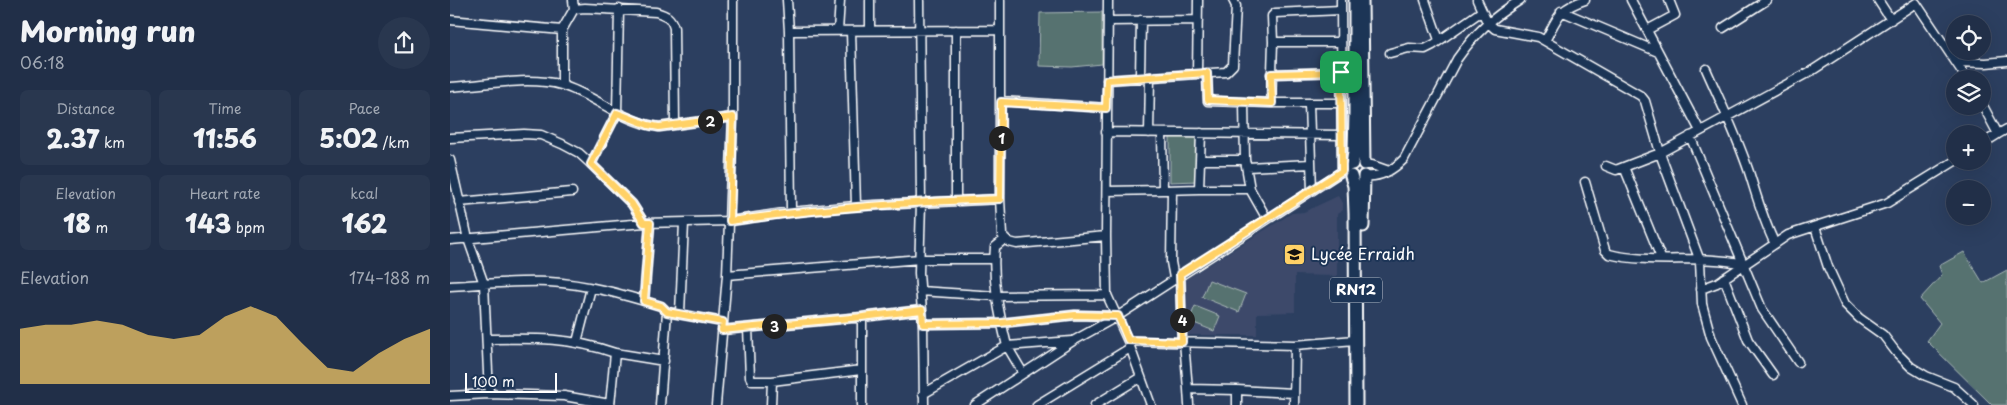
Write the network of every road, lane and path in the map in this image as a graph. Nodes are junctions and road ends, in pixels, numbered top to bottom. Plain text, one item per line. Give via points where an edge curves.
1 (573, 0) edge
2 (733, 0) edge
3 (787, 0) edge
4 (840, 0) edge
5 (870, 0) edge
6 (919, 0) edge
7 (1000, 0) edge
8 (1108, 0) edge
9 (1198, 0) edge
10 (1233, 0) edge
11 (1341, 0) edge
12 (1355, 0) edge
13 (1362, 0) edge
14 (1425, 0) edge
15 (1477, 0) edge
16 (1520, 0) edge
17 (1585, 0) edge
18 (1631, 0) edge
19 (1669, 0) edge
20 (1768, 0) edge
21 (1878, 0) edge
22 (1918, 2) edge
23 (1758, 3) edge
24 (619, 9) junction
25 (574, 10) junction
26 (1341, 10) junction
27 (1482, 11) junction
28 (1561, 11) junction
29 (450, 20) edge
30 (1108, 20) junction
31 (1141, 20) junction
32 (1198, 20) junction
33 (1891, 20) junction
34 (1488, 22) junction
35 (1723, 28) dead end
36 (562, 30) junction
37 (838, 30) junction
38 (851, 30) junction
39 (870, 30) junction
40 (919, 30) junction
41 (956, 30) junction
42 (1000, 30) junction
43 (1647, 30) junction
44 (789, 31) junction
45 (1439, 40) junction
46 (1545, 41) junction
47 (1272, 42) junction
48 (1340, 42) junction
49 (1658, 52) junction
50 (1390, 53) dead end
51 (2007, 61) edge
52 (1956, 62) junction
53 (1706, 69) dead end
54 (1961, 70) edge
55 (1341, 72) junction
56 (1207, 73) junction
57 (1197, 74) junction
58 (1271, 74) junction
59 (1140, 77) junction
60 (1150, 77) junction
61 (1107, 80) junction
62 (562, 85) junction
63 (450, 88) edge
64 (1001, 102) junction
65 (1244, 103) junction
66 (1272, 103) junction
67 (1341, 103) junction
68 (1310, 104) junction
69 (1106, 108) junction
70 (617, 113) junction
71 (1988, 115) edge
72 (1728, 116) junction
73 (733, 117) junction
74 (675, 125) junction
75 (2007, 129) edge
76 (1700, 131) junction
77 (1106, 132) junction
78 (1149, 133) junction
79 (1162, 133) junction
80 (1201, 133) junction
81 (1245, 134) junction
82 (1311, 134) junction
83 (1998, 134) junction
84 (1341, 135) junction
85 (1690, 136) junction
86 (450, 138) edge
87 (1991, 138) edge
88 (1660, 153) junction
89 (450, 160) edge
90 (1201, 160) junction
91 (1246, 163) junction
92 (591, 164) junction
93 (1311, 164) junction
94 (1606, 166) dead end
95 (1624, 167) junction
96 (1946, 167) edge
97 (1349, 170) junction
98 (1365, 170) junction
99 (1389, 171) junction
100 (1585, 182) dead end
101 (453, 186) edge
102 (1199, 189) junction
103 (1250, 189) junction
104 (1163, 190) junction
105 (1172, 190) junction
106 (1312, 190) junction
107 (1107, 191) junction
108 (572, 192) dead end
109 (1000, 199) junction
110 (956, 200) junction
111 (460, 202) junction
112 (921, 203) junction
113 (856, 206) junction
114 (791, 212) junction
115 (1267, 219) junction
116 (730, 221) junction
117 (647, 223) junction
118 (684, 224) junction
119 (1814, 227) junction
120 (1106, 236) junction
121 (468, 239) junction
122 (1005, 239) junction
123 (450, 240) edge
124 (1775, 244) junction
125 (1660, 258) junction
126 (920, 259) junction
127 (994, 259) junction
128 (1700, 261) junction
129 (1744, 264) junction
130 (728, 275) junction
131 (1177, 276) junction
132 (1724, 278) junction
133 (484, 284) junction
134 (450, 286) edge
135 (591, 288) junction
136 (1701, 289) junction
137 (920, 292) junction
138 (1108, 295) junction
139 (996, 296) junction
140 (644, 301) junction
141 (922, 310) junction
142 (667, 312) junction
143 (680, 313) junction
144 (1118, 316) junction
145 (862, 317) junction
146 (1001, 323) junction
147 (923, 324) junction
148 (722, 326) junction
149 (748, 328) junction
150 (487, 340) junction
151 (1355, 340) junction
152 (1073, 341) junction
153 (577, 342) junction
154 (1183, 342) junction
155 (1129, 344) junction
156 (1295, 345) junction
157 (1007, 346) junction
158 (615, 353) junction
159 (664, 362) junction
160 (1798, 362) dead end
161 (861, 370) junction
162 (1023, 373) junction
163 (1773, 375) dead end
164 (1141, 377) junction
165 (772, 381) junction
166 (1188, 389) junction
167 (1237, 390) junction
168 (1294, 393) junction
169 (489, 394) junction
170 (923, 394) junction
171 (450, 396) edge
172 (564, 396) junction
173 (987, 402) edge
174 (563, 405) edge
175 (610, 405) edge
176 (660, 405) edge
177 (716, 405) edge
178 (771, 405) edge
179 (862, 405) edge
180 (924, 405) edge
181 (975, 405) edge
182 (1038, 405) edge
183 (1095, 405) edge
184 (1150, 405) edge
185 (1189, 405) edge
186 (1236, 405) edge
187 (1294, 405) edge
188 (1356, 405) edge
189 (1363, 405) edge
190 (1742, 405) edge
191 (1974, 405) edge

1 - 25 street
2 - 73 street
3 - 44 street
4 - 37 street
5 - 39 street
6 - 40 street
7 - 42 street
8 - 30 street
9 - 32 street
10 - 56 street via 1236,6 1233,65 1226,72
11 - 26 street
12 - 97 highway, RN12 via 1354,152
13 - 98 highway, RN12
14 - 45 street
15 - 27 street
16 - 34 street
17 - 28 street
18 - 43 street
19 - 43 street via 1675,15
20 - 23 street
21 - 33 street
22 - 33 street
22 - 52 street
23 - 35 street
24 - 25 street
24 - 70 street
24 - 74 street via 666,14 672,20
25 - 36 street
26 - 47 street via 1275,13 1272,16
26 - 48 street
27 - 34 street
27 - 45 street
28 - 46 street
28 - 49 street
29 - 36 street
30 - 31 street
30 - 61 street
31 - 32 street
31 - 59 street
32 - 57 street
33 - 72 street via 1813,70
34 - 46 street via 1495,29
34 - 99 street via 1457,60 1404,159
36 - 62 street
37 - 38 street
37 - 44 street
38 - 39 street
38 - 113 street
39 - 40 street
40 - 41 street
40 - 112 street
41 - 42 street
41 - 110 street
42 - 64 street
43 - 49 street
44 - 114 street
45 - 50 street via 1425,49 1409,48
46 - 88 street via 1641,96
47 - 48 street
47 - 58 street
48 - 55 street
49 - 76 street
51 - 52 street
52 - 54 street
53 - 72 street
55 - 58 street
55 - 67 street
56 - 57 street
56 - 65 street via 1208,100
57 - 60 street
58 - 66 street
59 - 60 street
59 - 61 street
60 - 78 street
61 - 69 street
62 - 63 street via 531,82
62 - 70 street
64 - 69 street
64 - 109 street
65 - 66 street
65 - 81 street
66 - 68 street
67 - 68 street
67 - 84 street
68 - 82 street
69 - 77 street
70 - 74 street via 648,125
70 - 92 street
71 - 83 street
72 - 76 street
72 - 124 street via 1763,220
73 - 74 street
73 - 116 street
75 - 83 street
76 - 85 street
77 - 78 street
77 - 107 street
78 - 79 street
79 - 80 street
79 - 104 street
80 - 81 street
80 - 90 street
81 - 82 street
81 - 91 street
82 - 84 street
82 - 93 street
83 - 87 street
84 - 97 street
85 - 88 street
85 - 129 street
86 - 92 street via 541,135 579,153
88 - 95 street
88 - 128 street
89 - 101 street
90 - 91 street
90 - 102 street
91 - 93 street
91 - 103 street
92 - 117 street
93 - 106 street
94 - 95 street via 1616,170
95 - 125 street
96 - 119 street via 1887,203
97 - 98 highway via 1356,179
97 - 106 street
97 - 151 highway, RN12 via 1354,186 1355,214
98 - 99 street via 1376,176
98 - 99 street via 1372,165
98 - 189 highway, RN12
100 - 125 street via 1605,250 1617,256
101 - 111 street
102 - 103 street
102 - 105 street
103 - 115 street
104 - 105 street
104 - 107 street
105 - 131 street via 1172,262
106 - 115 street
107 - 120 street
108 - 111 street
109 - 110 street
109 - 122 street via 1001,230
110 - 112 street
111 - 121 street
112 - 113 street
112 - 126 street
113 - 114 street
114 - 116 street
115 - 131 street
116 - 118 street
116 - 130 street
117 - 118 street
117 - 121 street
117 - 140 street
118 - 143 street
119 - 124 street via 1788,235
119 - 191 street via 1845,304 1883,335 1911,367 1954,387
120 - 122 street via 1017,244
120 - 138 street
121 - 123 street
121 - 133 street
122 - 127 street via 995,247
124 - 129 street
125 - 128 street
126 - 127 street
126 - 130 street
126 - 137 street
127 - 139 street
128 - 129 street via 1726,260
128 - 136 street
129 - 132 street
129 - 160 street via 1762,309
130 - 148 street
131 - 144 street
131 - 154 street
132 - 136 street
132 - 163 street via 1748,340
133 - 134 street
133 - 135 street via 549,282
133 - 150 street
135 - 140 street
135 - 153 street
136 - 190 street via 1712,337
137 - 139 street
137 - 141 street
138 - 139 street
138 - 144 street
139 - 146 street
140 - 142 street via 661,306
141 - 145 street
141 - 147 street
142 - 143 street
142 - 159 street
143 - 148 street
144 - 146 street via 1075,315
144 - 152 street
144 - 155 street
145 - 149 street
145 - 161 street
146 - 147 street
146 - 157 street
147 - 170 street
148 - 149 street
148 - 177 street
149 - 165 street via 750,377 756,382
150 - 153 street via 549,338
150 - 169 street
151 - 156 street
151 - 188 highway, RN12
152 - 157 street
152 - 162 street
153 - 158 street
154 - 155 street
154 - 156 street
154 - 166 street
155 - 164 street
155 - 182 street
156 - 168 street
157 - 162 street
157 - 170 street
158 - 159 street
158 - 175 street
159 - 176 street
161 - 165 street
161 - 179 street
162 - 173 street
164 - 183 street
164 - 184 street
165 - 178 street
166 - 167 street
166 - 185 street
167 - 168 street
167 - 186 street
168 - 187 street
169 - 171 street
169 - 172 street
170 - 180 street
172 - 174 street
172 - 175 street
173 - 181 street

